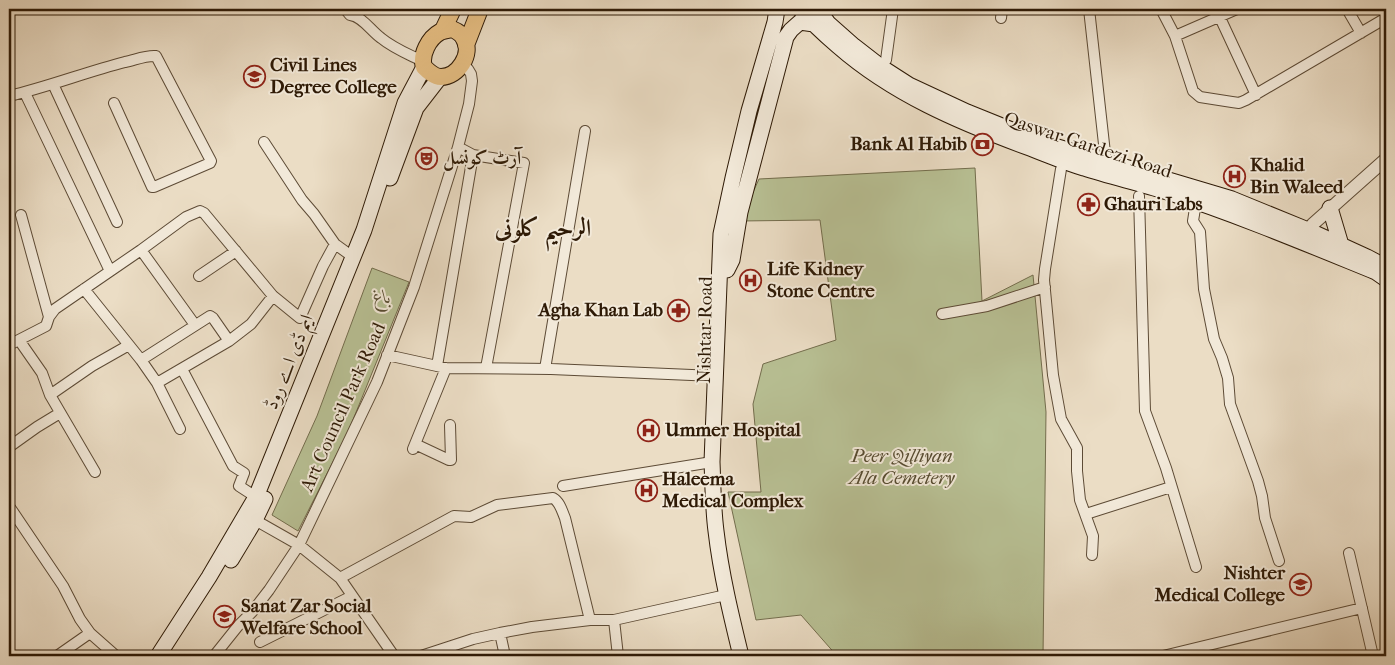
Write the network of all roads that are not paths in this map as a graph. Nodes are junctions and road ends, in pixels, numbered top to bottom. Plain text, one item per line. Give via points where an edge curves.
1 (345, 9) edge
2 (453, 9) edge
3 (462, 9) edge
4 (473, 9) edge
5 (480, 9) edge
6 (777, 9) edge
7 (785, 9) edge
8 (800, 9) edge
9 (818, 9) edge
10 (893, 9) edge
11 (1089, 9) edge
12 (1161, 9) edge
13 (1237, 9) edge
14 (1347, 9) edge
15 (1218, 13) edge
16 (1386, 18) edge
17 (814, 24) junction
18 (1361, 33) junction
19 (456, 36) junction
20 (1175, 36) junction
21 (886, 60) dead end
22 (423, 64) junction
23 (460, 66) junction
24 (440, 77) junction
25 (53, 84) junction
26 (24, 92) junction
27 (1256, 95) junction
28 (9, 96) edge
29 (114, 103) dead end
30 (585, 130) dead end
31 (264, 142) dead end
32 (458, 147) junction
33 (473, 155) junction
34 (1386, 159) edge
35 (1106, 162) junction
36 (1061, 169) dead end
37 (1139, 196) dead end
38 (1196, 202) junction
39 (1330, 208) junction
40 (21, 214) dead end
41 (117, 222) dead end
42 (1305, 236) junction
43 (335, 244) junction
44 (1341, 245) junction
45 (141, 250) junction
46 (236, 251) junction
47 (353, 257) junction
48 (723, 266) junction
49 (1386, 268) edge
50 (110, 271) junction
51 (199, 276) dead end
52 (1386, 279) edge
53 (1045, 287) junction
54 (84, 289) junction
55 (273, 296) junction
56 (942, 314) dead end
57 (49, 318) junction
58 (195, 324) junction
59 (20, 340) junction
60 (229, 341) junction
61 (9, 345) edge
62 (129, 345) junction
63 (387, 355) junction
64 (140, 360) junction
65 (442, 367) junction
66 (486, 368) junction
67 (182, 369) junction
68 (545, 369) junction
69 (715, 376) junction
70 (157, 383) junction
71 (50, 395) junction
72 (60, 413) junction
73 (450, 425) dead end
74 (180, 429) dead end
75 (9, 447) edge
76 (712, 462) junction
77 (275, 465) junction
78 (94, 472) dead end
79 (563, 486) dead end
80 (1171, 487) junction
81 (256, 497) junction
82 (9, 506) edge
83 (1086, 514) junction
84 (255, 520) junction
85 (298, 545) junction
86 (1349, 552) dead end
87 (1092, 555) dead end
88 (1279, 561) dead end
89 (1196, 568) dead end
90 (340, 578) junction
91 (213, 579) junction
92 (726, 595) junction
93 (352, 596) junction
94 (1362, 608) junction
95 (590, 620) junction
96 (614, 620) junction
97 (90, 633) junction
98 (500, 633) junction
99 (260, 642) dead end
100 (57, 656) edge
101 (116, 656) edge
102 (158, 656) edge
103 (170, 656) edge
104 (214, 656) edge
105 (394, 656) edge
106 (421, 656) edge
107 (505, 656) edge
108 (618, 656) edge
109 (741, 656) edge
110 (749, 656) edge
111 (1163, 656) edge
112 (1373, 656) edge

1 - 22 street via 381,39
2 - 19 main road
3 - 19 main road
4 - 19 main road
5 - 19 main road
6 - 48 main road via 728,196 721,234
7 - 48 main road, Nishtar Road via 732,214
8 - 17 main road, Qaswar Gardezi Road
9 - 35 main road via 828,23 854,46 909,85 1044,143
10 - 21 street
11 - 35 street
12 - 20 street
13 - 15 street
14 - 18 street
15 - 20 street
15 - 27 street
16 - 18 street
17 - 38 main road, Qaswar Gardezi Road via 852,59 880,79 947,115 1084,168
17 - 48 main road via 800,22 786,37 740,212 732,260
18 - 27 street
19 - 22 main road via 435,36
19 - 23 main road via 464,60
20 - 27 street via 1193,91 1200,97 1239,103
22 - 24 main road via 430,73
22 - 47 main road, ایم ڈی اے روڈ via 405,103
23 - 24 main road via 453,73
23 - 32 street, Art Council Park Road via 468,68 472,81
24 - 77 main road, ایم ڈی اے روڈ via 416,108 373,234
25 - 26 street
25 - 29 street via 106,67 156,56 210,163 152,187
25 - 41 street
26 - 28 street
26 - 50 street
30 - 68 street
31 - 43 street
32 - 33 street
32 - 63 street, Art Council Park Road via 414,287
33 - 65 street
33 - 66 street via 524,163
34 - 39 street
35 - 42 main road via 1232,199
36 - 53 street
37 - 80 street via 1145,411
38 - 42 main road, Qaswar Gardezi Road
38 - 88 street via 1193,221 1200,232 1204,289 1214,339 1228,378 1230,404 1258,481 1265,518
39 - 42 street
39 - 44 main road
40 - 57 street
42 - 44 main road
42 - 52 main road, Qaswar Gardezi Road
43 - 47 street
43 - 55 street via 300,318
44 - 49 main road
45 - 46 street via 186,217 202,211
45 - 50 street
45 - 58 street
46 - 51 street
46 - 55 street
47 - 77 main road, ایم ڈی اے روڈ
48 - 69 main road, Nishtar Road
48 - 110 main road, Nishtar Road via 722,514 726,550
50 - 54 street
53 - 56 street via 987,306
53 - 83 street via 1052,375 1060,419 1078,448 1076,471 1080,500
54 - 57 street via 55,309
54 - 62 street
55 - 60 street via 251,324
57 - 59 street via 46,326
58 - 60 street via 210,316
58 - 64 street
59 - 61 street
59 - 71 street via 42,373
60 - 67 street
62 - 64 street
62 - 71 street
63 - 65 street
63 - 85 street, Art Council Park Road
64 - 70 street
65 - 66 street
65 - 73 street via 414,447 451,460
66 - 68 street
67 - 70 street
67 - 81 street via 233,466 244,473 238,486
68 - 69 street
69 - 76 main road, Nishtar Road
70 - 74 street
71 - 72 street
72 - 75 street
72 - 78 street
76 - 79 street
76 - 92 main road, Nishtar Road via 716,531
77 - 81 main road, ایم ڈی اے روڈ
77 - 84 main road, ایم ڈی اے روڈ
80 - 83 street
80 - 89 street
81 - 91 main road, ایم ڈی اے روڈ
82 - 97 street via 63,586
83 - 87 street via 1093,536
84 - 85 street
84 - 91 main road, ایم ڈی اے روڈ
85 - 90 street
85 - 104 street, Art Council Park Road via 269,590
86 - 94 street
90 - 93 street
90 - 95 street via 454,516 472,517 496,505 553,498 565,518
91 - 102 main road, ایم ڈی اے روڈ
91 - 103 main road, ایم ڈی اے روڈ
92 - 96 street
92 - 109 main road, Nishtar Road
93 - 99 street
93 - 105 street
94 - 111 street
94 - 112 street
95 - 96 street
95 - 98 street
96 - 108 street
97 - 100 street
97 - 101 street
98 - 106 street
98 - 107 street

